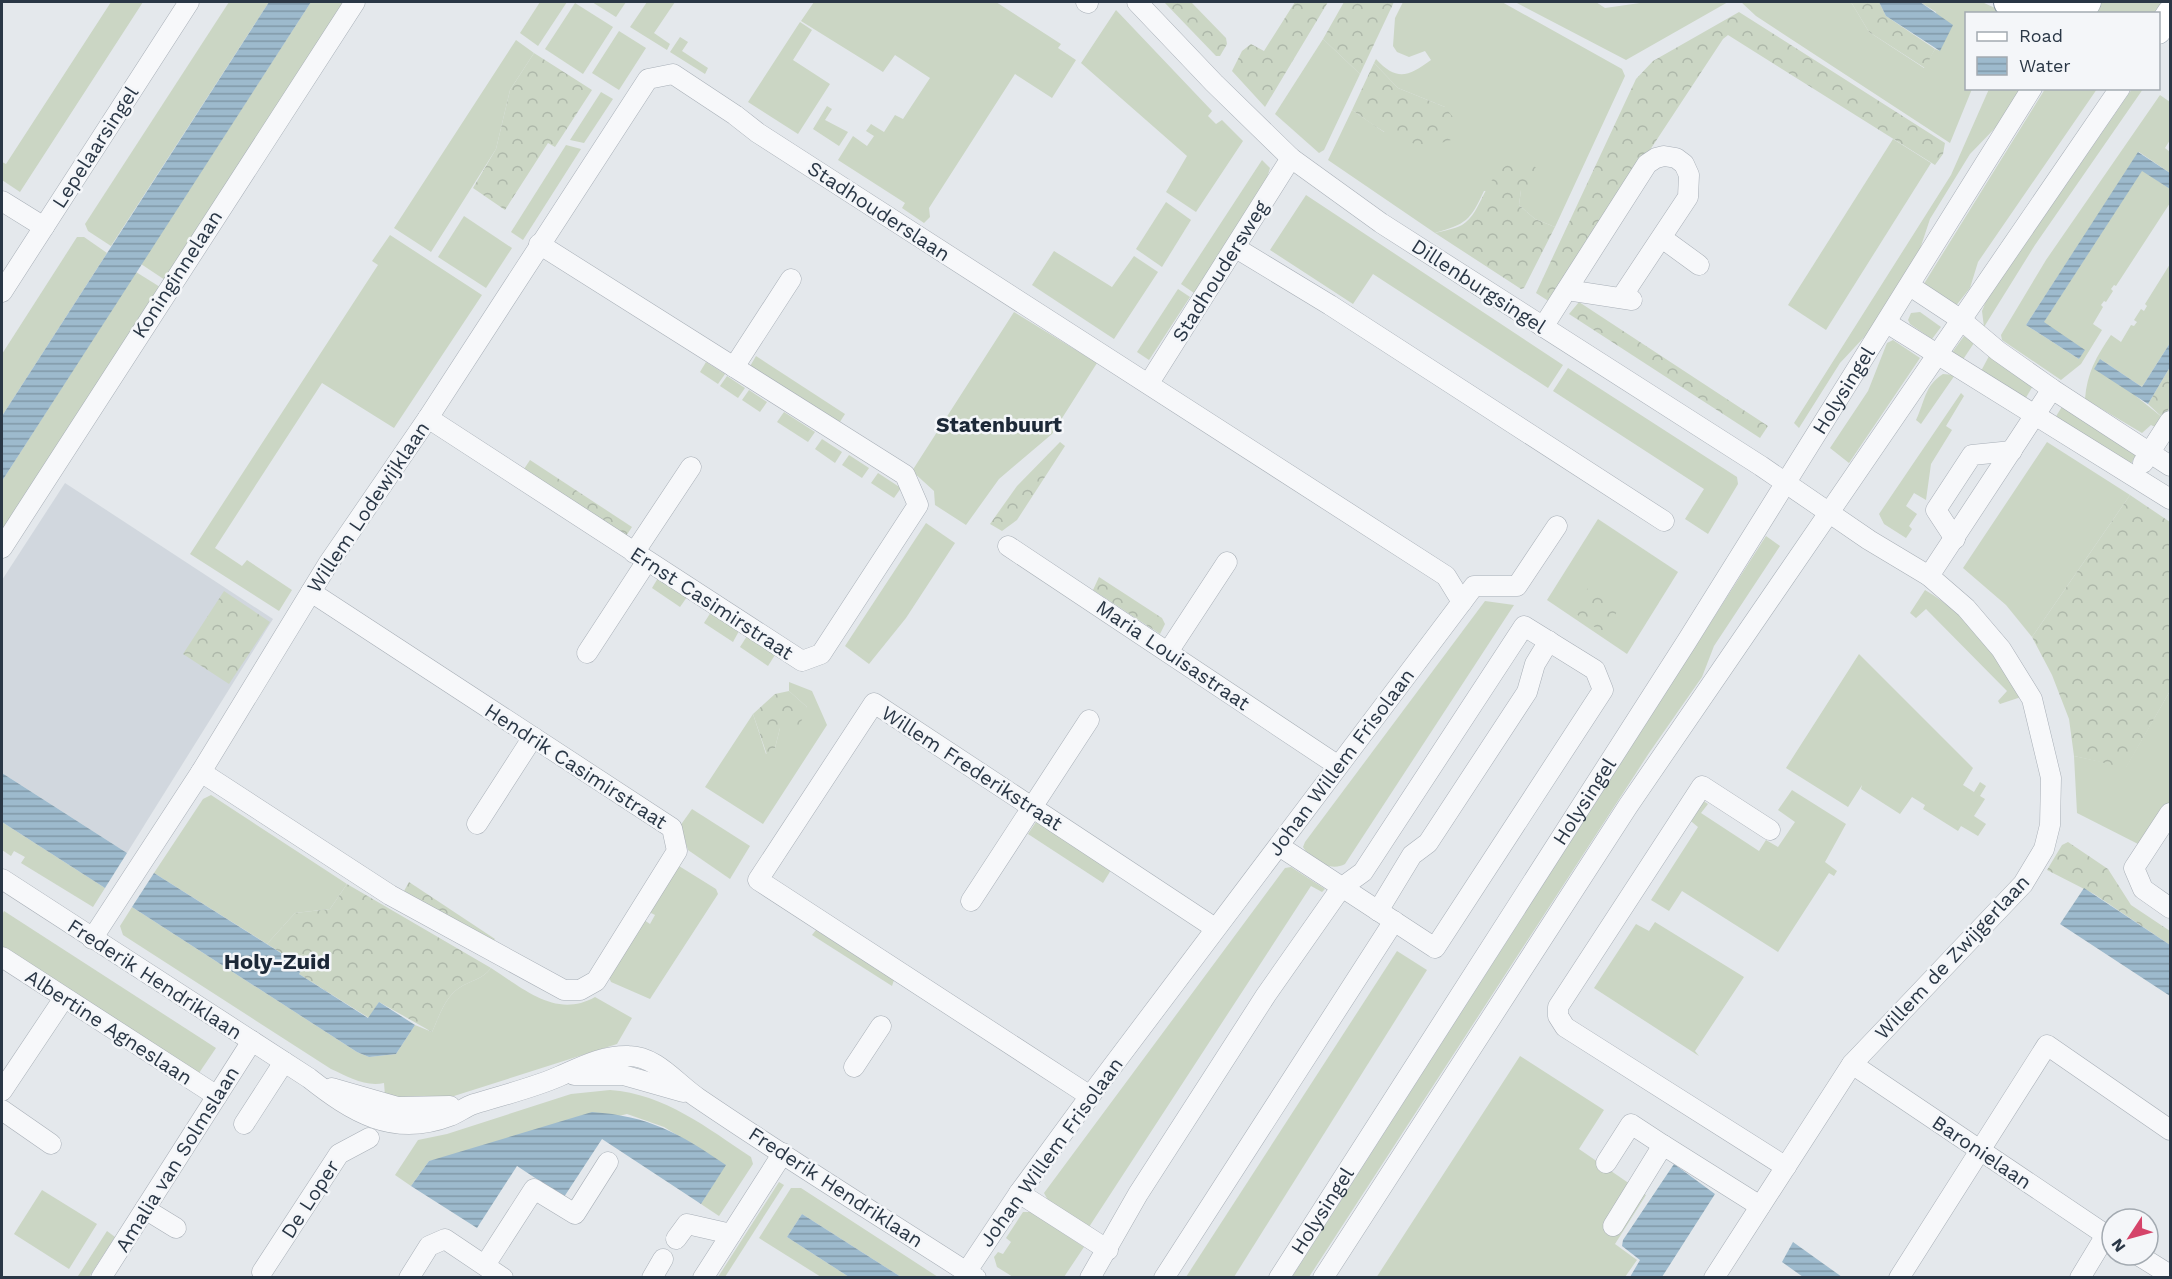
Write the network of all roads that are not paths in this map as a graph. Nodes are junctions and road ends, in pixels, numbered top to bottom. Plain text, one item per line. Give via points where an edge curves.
1 (189, 2) edge
2 (355, 2) edge
3 (1137, 2) edge
4 (2008, 2) edge
5 (2050, 2) edge
6 (2023, 12) edge
7 (2064, 12) edge
8 (2170, 13) edge
9 (2160, 28) edge
10 (648, 79) joint
11 (2030, 90) edge
12 (2119, 90) edge
13 (1291, 158) junction
14 (2, 201) edge
15 (44, 227) junction
16 (1662, 238) junction
17 (539, 244) junction
18 (1236, 248) junction
19 (1698, 265) dead end
20 (790, 279) dead end
21 (1910, 286) junction
22 (1567, 290) junction
23 (2, 292) edge
24 (1960, 318) junction
25 (1887, 323) junction
26 (1543, 327) junction
27 (1936, 355) junction
28 (734, 367) junction
29 (1149, 383) junction
30 (2052, 388) junction
31 (2034, 414) junction
32 (428, 418) junction
33 (2170, 421) edge
34 (2012, 451) junction
35 (2150, 452) junction
36 (2170, 466) edge
37 (691, 467) dead end
38 (2134, 475) junction
39 (1787, 483) junction
40 (2170, 499) edge
41 (1828, 512) junction
42 (1664, 521) dead end
43 (1557, 526) dead end
44 (1855, 529) joint
45 (1955, 539) junction
46 (1008, 546) dead end
47 (2, 548) edge
48 (641, 557) junction
49 (1227, 562) dead end
50 (1929, 576) junction
51 (311, 592) junction
52 (1462, 602) junction
53 (1549, 641) junction
54 (1168, 652) junction
55 (587, 654) dead end
56 (1089, 720) dead end
57 (533, 737) junction
58 (1337, 765) junction
59 (201, 772) junction
60 (1031, 806) junction
61 (2170, 813) edge
62 (477, 824) dead end
63 (1770, 830) dead end
64 (1278, 846) junction
65 (2, 879) edge
66 (1341, 888) junction
67 (971, 901) dead end
68 (2170, 908) edge
69 (1386, 916) junction
70 (1215, 928) junction
71 (92, 939) junction
72 (2, 957) edge
73 (64, 998) junction
74 (881, 1026) dead end
75 (252, 1041) junction
76 (284, 1062) junction
77 (1852, 1064) junction
78 (854, 1067) dead end
79 (2, 1091) edge
80 (217, 1096) junction
81 (1090, 1096) junction
82 (2, 1110) edge
83 (244, 1124) dead end
84 (2170, 1130) edge
85 (369, 1138) dead end
86 (51, 1144) dead end
87 (1663, 1145) junction
88 (1979, 1149) junction
89 (783, 1153) junction
90 (608, 1162) dead end
91 (1606, 1163) dead end
92 (1786, 1167) junction
93 (1019, 1193) junction
94 (1760, 1206) junction
95 (146, 1209) junction
96 (1613, 1226) dead end
97 (176, 1228) dead end
98 (2100, 1231) edge
99 (731, 1234) junction
100 (676, 1239) dead end
101 (1108, 1250) junction
102 (2100, 1250) edge
103 (663, 1259) dead end
104 (485, 1265) junction
105 (2157, 1267) edge
106 (262, 1272) dead end
107 (971, 1274) edge
108 (2170, 1275) edge
109 (101, 1278) edge
110 (410, 1278) edge
111 (504, 1278) edge
112 (652, 1278) edge
113 (703, 1278) edge
114 (1090, 1278) edge
115 (1164, 1278) edge
116 (1279, 1278) edge
117 (1323, 1278) edge
118 (1714, 1278) edge
119 (1899, 1278) edge
120 (2080, 1278) edge

1 - 15 street, Lepelaarsingel
2 - 47 street, Koninginnelaan
3 - 13 street, Dillenburgsingel
4 - 6 highway
5 - 7 highway
8 - 9 main road
10 - 17 street, Willem Lodewijklaan
10 - 29 street, Stadhouderslaan via 673,74 758,133
11 - 21 street, Holysingel
12 - 24 street, Holysingel
13 - 18 street, Stadhoudersweg
13 - 26 street, Dillenburgsingel via 1381,223
14 - 15 street
15 - 23 street, Lepelaarsingel
16 - 19 street
16 - 22 street via 1628,299
16 - 22 street via 1688,198 1690,187 1684,164 1664,156 1647,164
17 - 28 street, Ernst Casimirstraat
17 - 32 street, Willem Lodewijklaan
18 - 29 street, Stadhoudersweg
18 - 42 street
20 - 28 street
21 - 24 street
21 - 25 street, Holysingel
22 - 26 street
24 - 27 street, Holysingel
24 - 30 street via 1998,351
25 - 27 street
25 - 39 street, Holysingel
26 - 39 street, Dillenburgsingel
27 - 31 street
27 - 41 street, Holysingel
28 - 48 street, Ernst Casimirstraat via 904,475 918,505 821,654 802,661
29 - 52 street via 1446,576
30 - 31 street
30 - 35 street
31 - 34 street
31 - 38 street
32 - 48 street, Ernst Casimirstraat
32 - 51 street, Willem Lodewijklaan
33 - 35 street
34 - 45 street
34 - 45 street via 1972,455 1936,510
35 - 36 street
35 - 38 street
37 - 48 street
38 - 40 street
39 - 41 street, Dillenburgsingel
39 - 116 street, Holysingel
41 - 44 street, Dillenburgsingel
41 - 117 street, Holysingel via 1628,806
43 - 52 street, Johan Willem Frisolaan via 1517,585 1474,586
44 - 50 street, Willem de Zwijgerlaan
45 - 50 street
46 - 54 street, Maria Louisastraat
48 - 55 street
49 - 54 street
50 - 77 street, Willem de Zwijgerlaan via 1966,608 2001,649 2032,699 2051,778 2050,825 2044,849 2023,884
51 - 57 street, Hendrik Casimirstraat
51 - 59 street, Willem Lodewijklaan
52 - 58 street, Johan Willem Frisolaan
53 - 66 street via 1524,626 1363,872
53 - 69 street via 1534,664 1527,692 1428,843 1412,855
53 - 69 street via 1595,670 1603,690 1435,948
54 - 58 street, Maria Louisastraat
56 - 60 street
57 - 59 street, Hendrik Casimirstraat via 672,828 675,839 677,851 608,962 596,981 580,990 564,990 390,895
57 - 62 street
58 - 64 street, Johan Willem Frisolaan
59 - 71 street, Willem Lodewijklaan
60 - 67 street
60 - 70 street, Willem Frederikstraat
60 - 81 street, Willem Frederikstraat via 874,703 758,879
61 - 68 street via 2134,868 2143,889
63 - 92 street via 1702,786 1558,1006 1558,1016 1565,1028
64 - 66 street
64 - 70 street, Johan Willem Frisolaan
65 - 71 street, Frederik Hendriklaan
66 - 69 street
66 - 101 street via 1138,1194
69 - 115 street
70 - 81 street, Johan Willem Frisolaan
71 - 75 street, Frederik Hendriklaan
72 - 73 street, Albertine Agneslaan
73 - 79 street
73 - 80 street, Albertine Agneslaan
74 - 78 street
75 - 76 street, Frederik Hendriklaan
75 - 80 street, Amalia van Solmslaan
76 - 83 street, Amalia van Solmslaan
76 - 89 street, Frederik Hendriklaan via 344,1093 398,1107 468,1106 559,1076 622,1075 695,1097
77 - 88 street, Baronielaan
77 - 92 street, Willem de Zwijgerlaan
80 - 95 street, Amalia van Solmslaan
81 - 93 street, Johan Willem Frisolaan
82 - 86 street
84 - 88 street via 2047,1045
85 - 106 street, De Loper via 339,1154
87 - 91 street via 1631,1124
87 - 94 street
87 - 96 street
88 - 98 street, Baronielaan
88 - 119 street
89 - 99 street
89 - 107 street, Frederik Hendriklaan
90 - 104 street via 575,1214 534,1189
92 - 94 street, Willem de Zwijgerlaan
93 - 101 street
93 - 107 street, Johan Willem Frisolaan
94 - 118 street, Willem de Zwijgerlaan
95 - 97 street
95 - 109 street, Amalia van Solmslaan
99 - 100 street via 687,1224
99 - 113 street
101 - 114 street
102 - 120 street
103 - 112 street
104 - 110 street via 444,1239 429,1246
104 - 111 street
105 - 108 street

